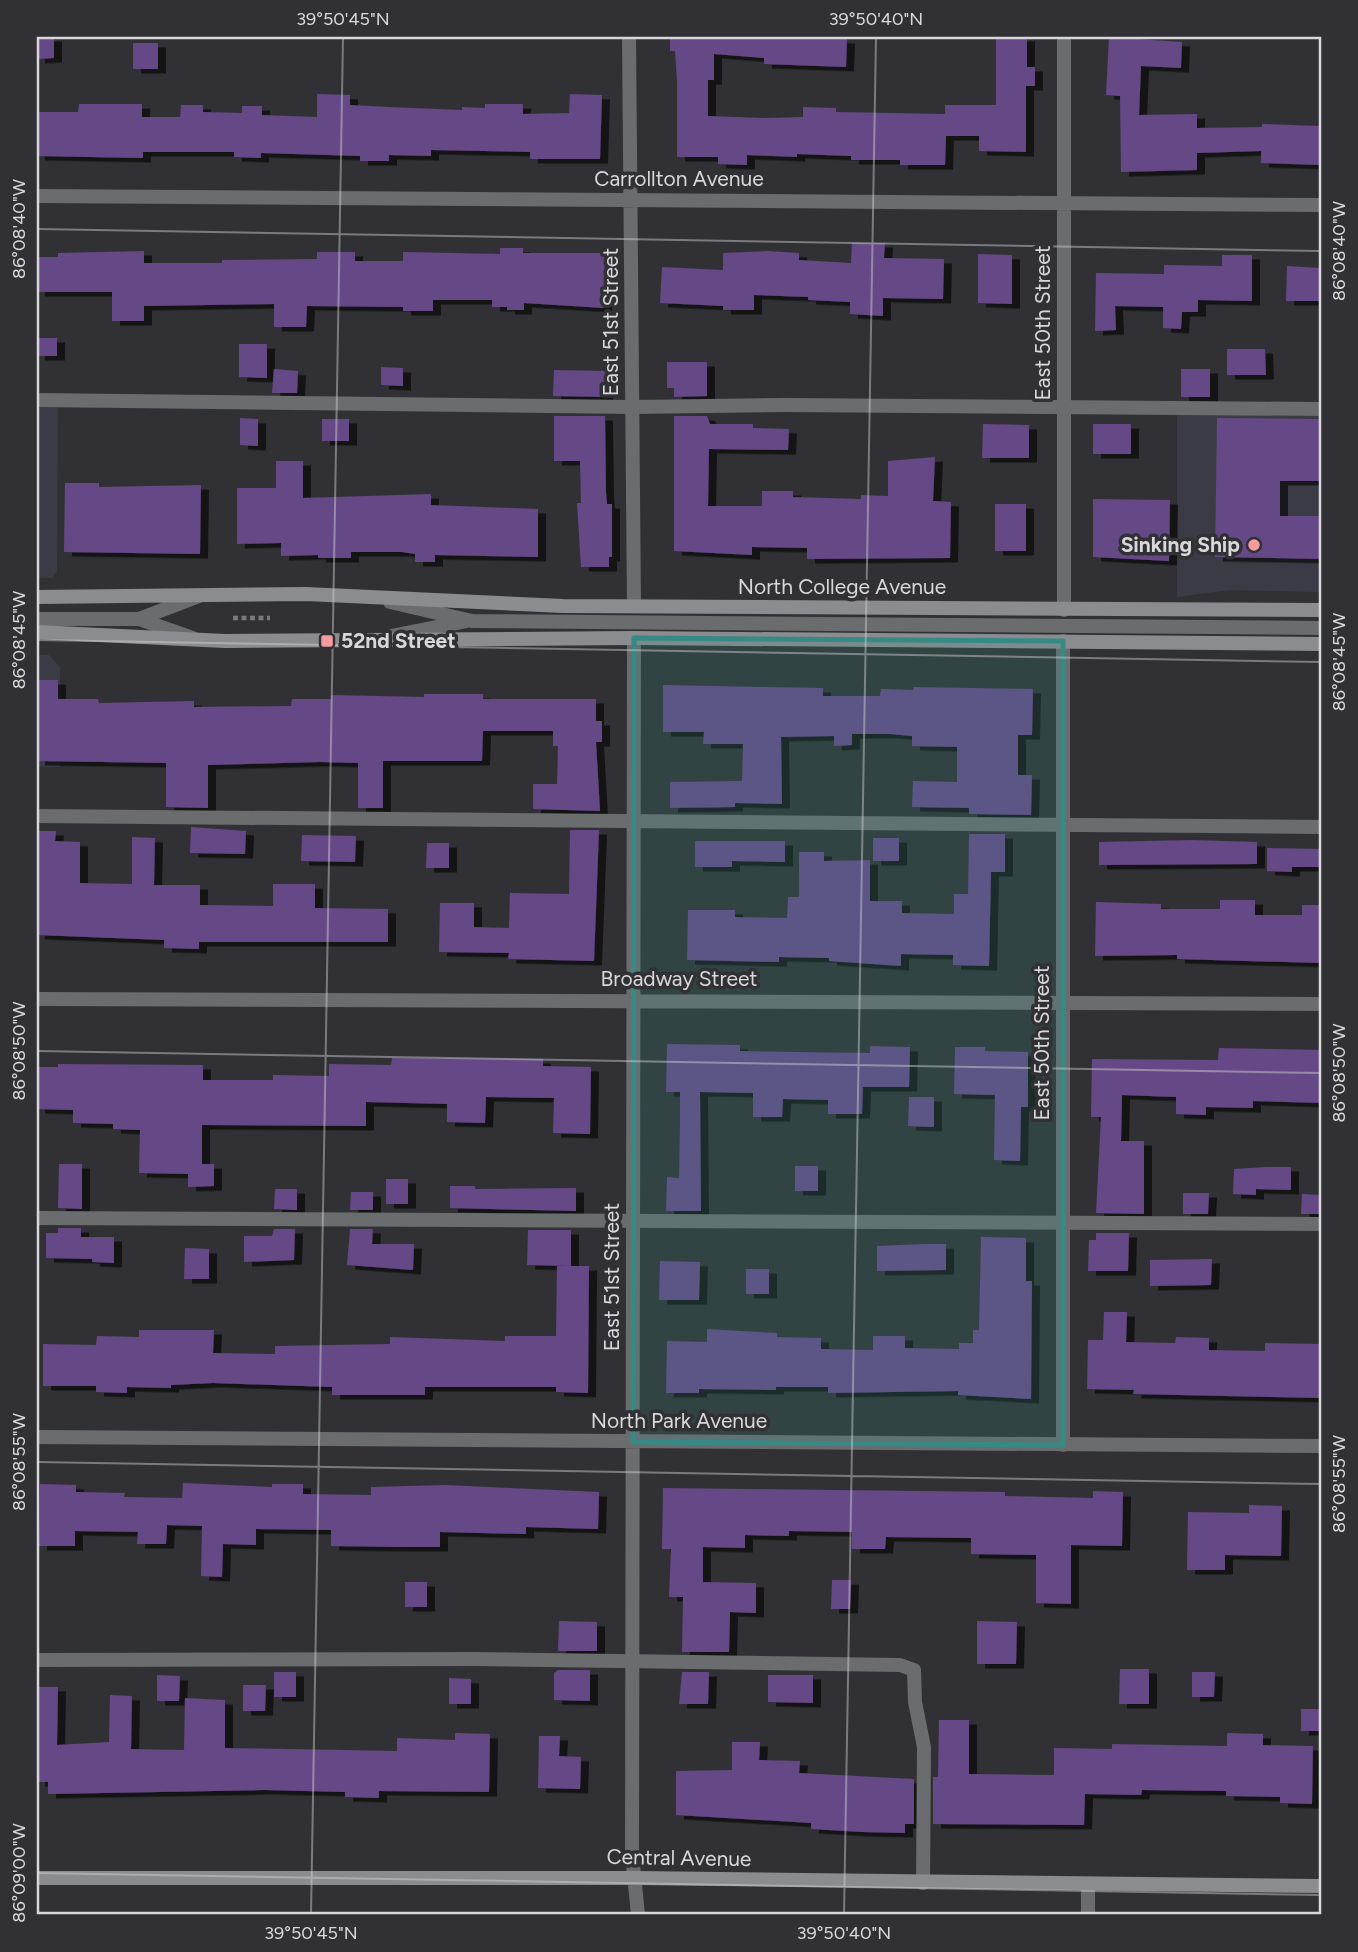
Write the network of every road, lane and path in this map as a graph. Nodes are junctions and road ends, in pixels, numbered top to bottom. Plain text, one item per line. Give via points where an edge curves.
1 (629, 37) edge
2 (1064, 37) edge
3 (37, 196) edge
4 (631, 199) junction
5 (1064, 202) junction
6 (1321, 205) edge
7 (37, 400) edge
8 (632, 407) junction
9 (1063, 408) junction
10 (1321, 409) edge
11 (200, 596) junction
12 (363, 596) junction
13 (37, 597) edge
14 (634, 606) junction
15 (1064, 610) junction
16 (1321, 610) edge
17 (233, 618) dead end
18 (270, 618) dead end
19 (37, 619) edge
20 (139, 619) junction
21 (472, 621) junction
22 (1321, 628) edge
23 (37, 632) edge
24 (634, 638) junction
25 (200, 641) junction
26 (363, 641) junction
27 (1063, 641) junction
28 (1321, 644) edge
29 (37, 816) edge
30 (634, 819) junction
31 (1063, 823) junction
32 (1321, 827) edge
33 (37, 999) edge
34 (633, 1000) junction
35 (1063, 1002) junction
36 (1321, 1004) edge
37 (37, 1218) edge
38 (633, 1223) junction
39 (1063, 1224) junction
40 (1321, 1224) edge
41 (37, 1437) edge
42 (633, 1442) junction
43 (1063, 1445) junction
44 (1321, 1446) edge
45 (37, 1660) edge
46 (632, 1660) junction
47 (37, 1878) edge
48 (635, 1878) junction
49 (923, 1883) junction
50 (1088, 1885) junction
51 (1321, 1886) edge
52 (638, 1915) edge
53 (1088, 1915) edge

1 - 4 street, East 51st Street
2 - 5 street, East 50th Street
3 - 4 street, Carrollton Avenue
4 - 5 street, Carrollton Avenue
4 - 8 street, East 51st Street
5 - 6 street, Carrollton Avenue
5 - 9 street, East 50th Street
7 - 8 street
8 - 9 street
8 - 14 street, East 51st Street
9 - 10 street
9 - 15 street, East 50th Street
11 - 12 main road, North College Avenue
11 - 13 main road, North College Avenue
11 - 20 street, North College Avenue
12 - 14 main road, North College Avenue
12 - 21 street, North College Avenue
14 - 15 main road, North College Avenue
15 - 16 main road, North College Avenue
17 - 18 path
19 - 20 street, North College Avenue
20 - 25 street, North College Avenue
21 - 22 street, North College Avenue
21 - 26 street, North College Avenue
23 - 25 main road, North College Avenue
24 - 26 main road, North College Avenue
24 - 27 main road, North College Avenue
24 - 30 street, East 51st Street
25 - 26 main road, North College Avenue
27 - 28 main road, North College Avenue
27 - 31 street, East 50th Street
29 - 30 street
30 - 31 street
30 - 34 street, East 51st Street
31 - 32 street
31 - 35 street, East 50th Street
33 - 34 street, Broadway Street
34 - 35 street, Broadway Street
34 - 38 street, East 51st Street
35 - 36 street, Broadway Street
35 - 39 street, East 50th Street
37 - 38 street
38 - 39 street
38 - 42 street, East 51st Street
39 - 40 street
39 - 43 street, East 50th Street
41 - 42 street, North Park Avenue
42 - 43 street, North Park Avenue
42 - 46 street, East 51st Street
43 - 44 street, North Park Avenue
45 - 46 street
46 - 48 street, East 51st Street
46 - 49 street via 900,1665 914,1670 924,1746
47 - 48 main road, Central Avenue
48 - 49 main road, Central Avenue
48 - 52 street, East 51st Street
49 - 50 main road, Central Avenue
50 - 51 main road, Central Avenue
50 - 53 street

